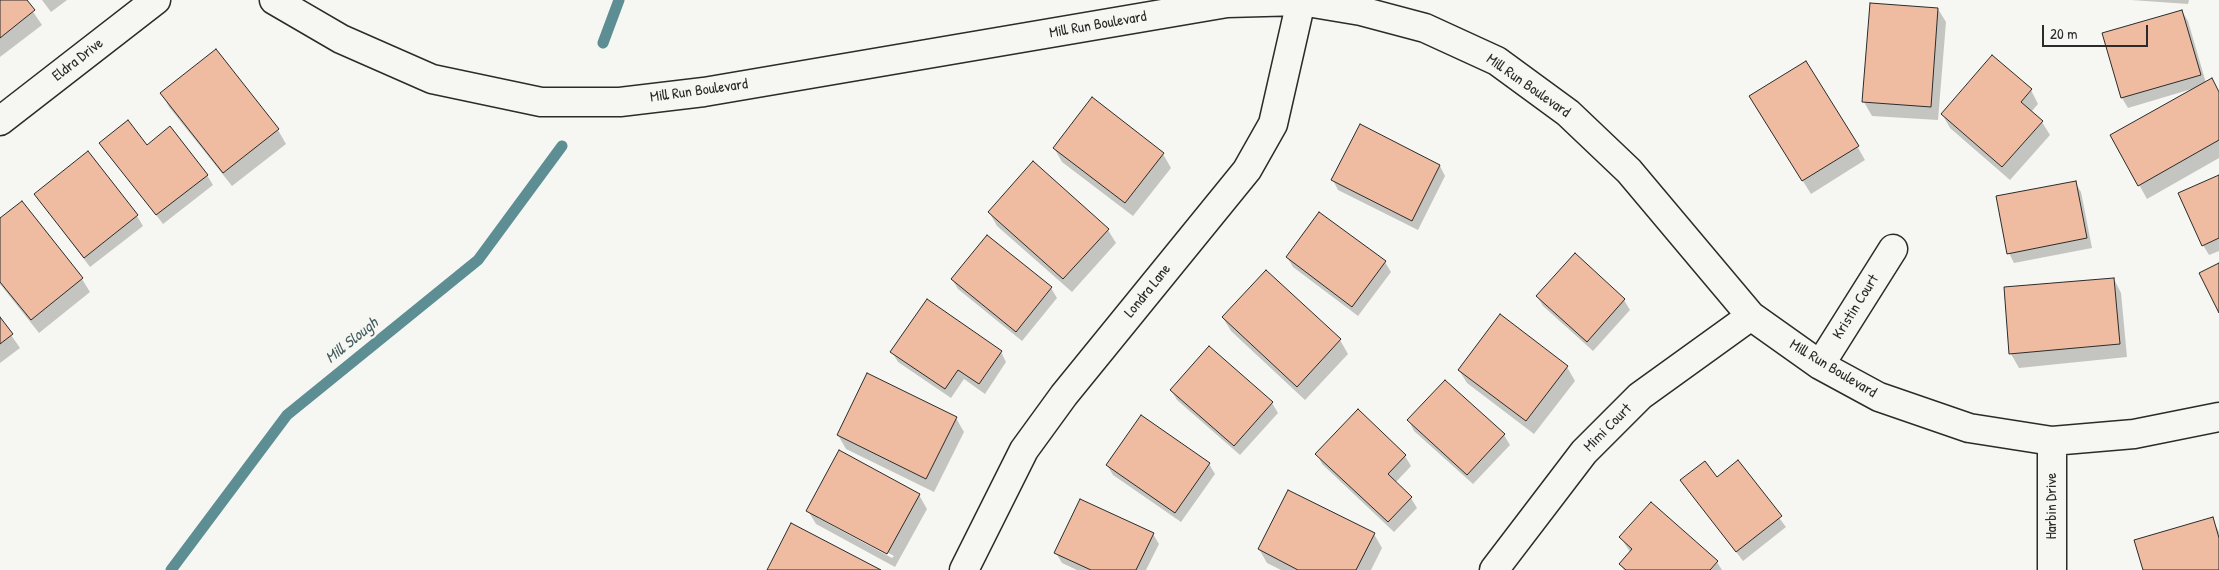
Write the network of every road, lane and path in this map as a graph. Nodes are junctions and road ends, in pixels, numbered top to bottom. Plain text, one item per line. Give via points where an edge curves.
1 (156, 0) edge
2 (274, 0) edge
3 (1301, 1) edge
4 (0, 121) edge
5 (1893, 249) dead end
6 (1751, 316) junction
7 (1820, 365) junction
8 (2219, 417) edge
9 (2052, 441) junction
10 (964, 570) edge
11 (1494, 570) edge
12 (2052, 570) edge

1 - 4 street, Eldra Drive
2 - 3 street, Mill Run Boulevard via 341,39 432,79 541,102 620,102 704,92 1226,3
3 - 6 street, Mill Run Boulevard via 1361,10 1425,28 1497,61 1568,113 1629,171
3 - 10 street, Londra Lane via 1273,124 1247,170 1064,395 1024,450
5 - 7 street, Kristin Court
6 - 7 street, Mill Run Boulevard
6 - 11 street, Mimi Court via 1640,396 1584,452
7 - 9 street, Mill Run Boulevard via 1879,398 1969,428
8 - 9 street, Mill Run Boulevard via 2134,434
9 - 12 street, Harbin Drive

